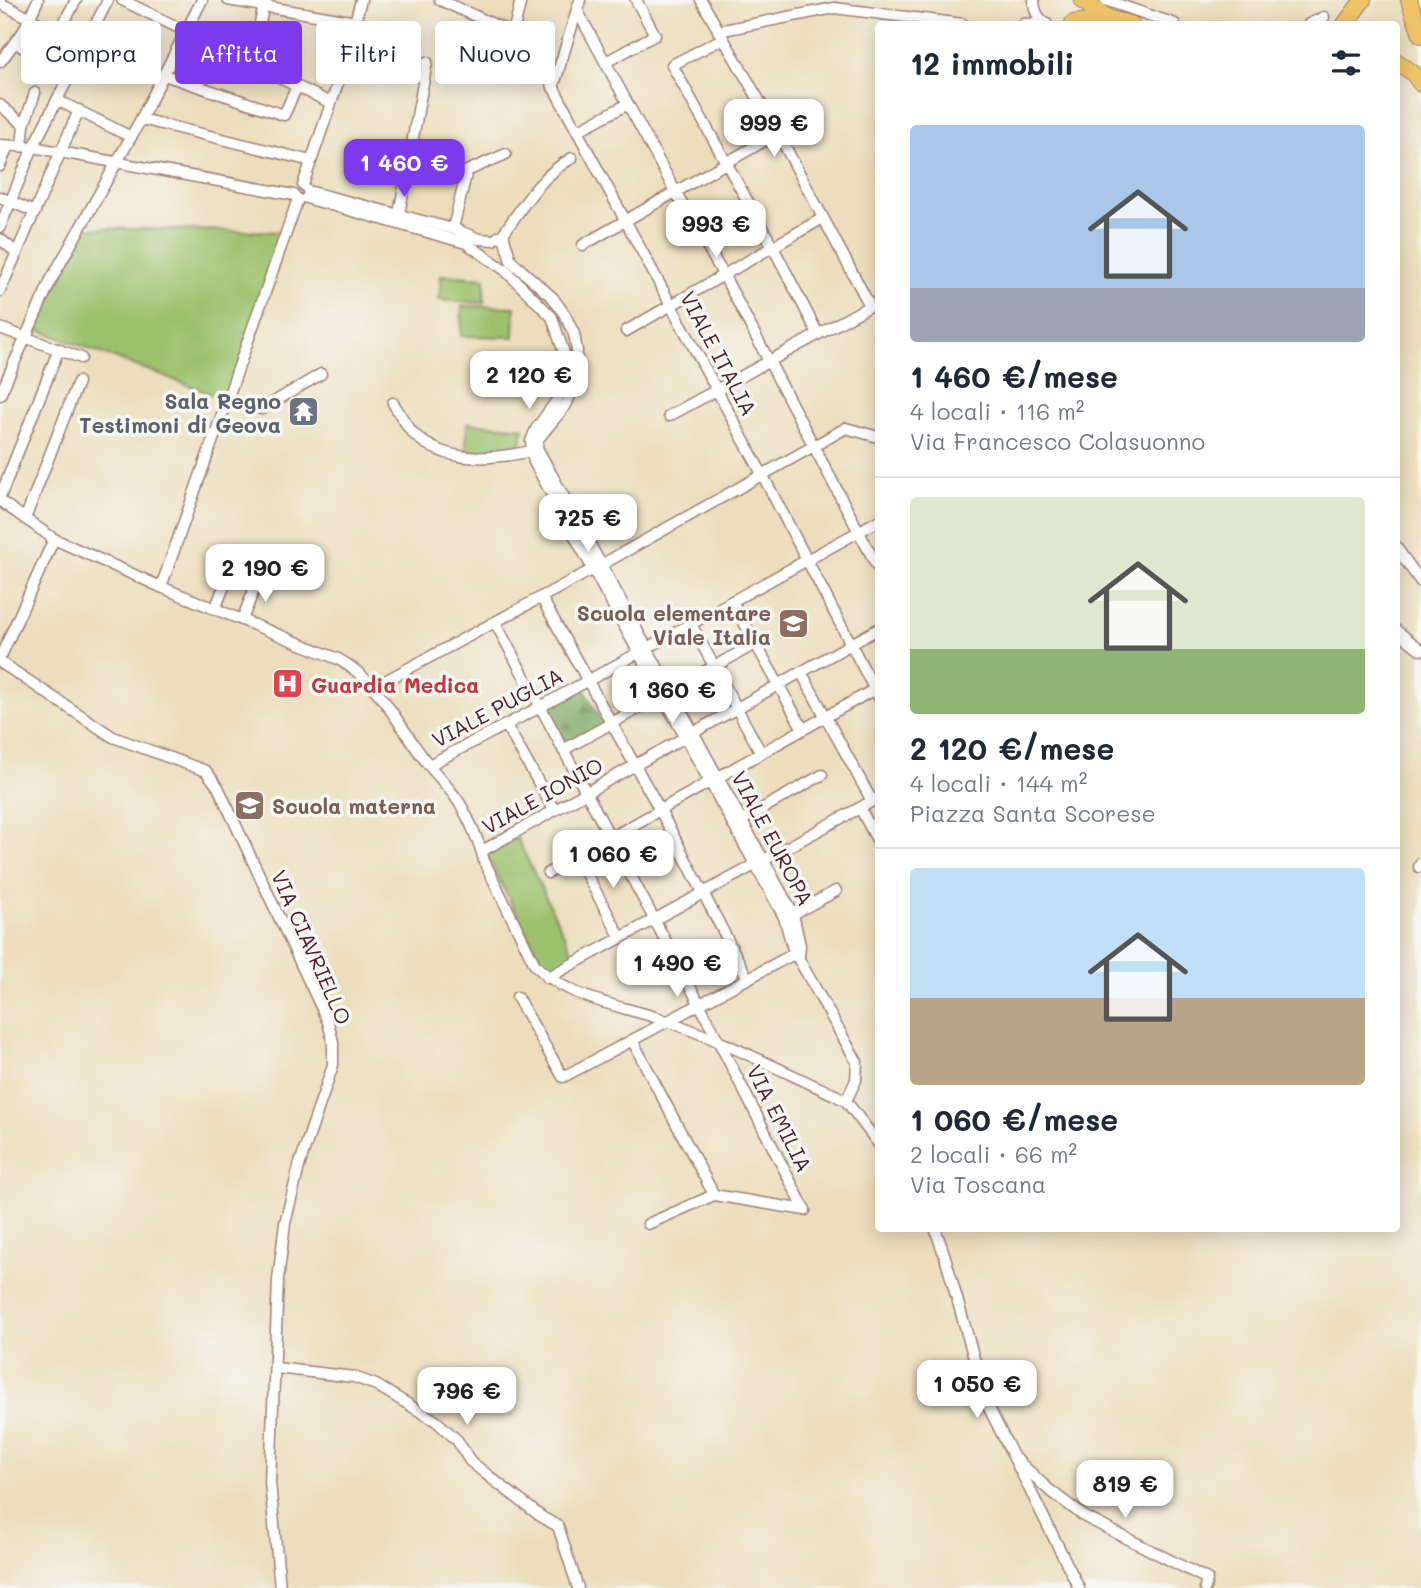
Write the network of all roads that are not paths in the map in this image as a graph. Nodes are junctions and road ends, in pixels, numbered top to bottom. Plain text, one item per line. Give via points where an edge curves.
1 (38, 0) edge
2 (76, 0) edge
3 (108, 0) edge
4 (122, 0) edge
5 (202, 0) edge
6 (229, 0) edge
7 (361, 0) edge
8 (521, 0) edge
9 (636, 0) edge
10 (701, 0) edge
11 (1105, 0) edge
12 (1363, 0) edge
13 (1409, 0) edge
14 (443, 1) edge
15 (1082, 1) edge
16 (0, 3) edge
17 (264, 3) edge
18 (15, 5) edge
19 (579, 5) edge
20 (1035, 5) edge
21 (1324, 18) dead end
22 (30, 19) junction
23 (1110, 19) junction
24 (34, 21) edge
25 (65, 21) edge
26 (98, 21) edge
27 (192, 21) edge
28 (260, 21) edge
29 (351, 21) edge
30 (356, 21) edge
31 (487, 21) edge
32 (516, 21) edge
33 (939, 21) edge
34 (1025, 21) edge
35 (1044, 21) edge
36 (1073, 21) edge
37 (1094, 21) edge
38 (1118, 21) edge
39 (1166, 21) edge
40 (1316, 21) edge
41 (1347, 21) edge
42 (175, 27) edge
43 (720, 35) junction
44 (1421, 36) edge
45 (16, 43) junction
46 (21, 46) edge
47 (175, 55) edge
48 (0, 62) edge
49 (427, 62) dead end
50 (606, 62) junction
51 (1400, 64) edge
52 (164, 75) junction
53 (66, 84) edge
54 (293, 84) edge
55 (337, 84) edge
56 (551, 84) edge
57 (1421, 84) edge
58 (297, 86) junction
59 (553, 88) junction
60 (35, 93) dead end
61 (58, 100) junction
62 (331, 103) junction
63 (628, 104) junction
64 (0, 105) edge
65 (79, 110) junction
66 (141, 119) junction
67 (24, 125) junction
68 (778, 133) junction
69 (131, 136) junction
70 (580, 136) junction
71 (4, 146) edge
72 (27, 147) junction
73 (411, 149) junction
74 (59, 152) junction
75 (506, 154) dead end
76 (572, 158) junction
77 (591, 159) junction
78 (311, 161) junction
79 (442, 163) dead end
80 (725, 163) junction
81 (117, 164) junction
82 (0, 166) edge
83 (675, 191) junction
84 (302, 194) junction
85 (5, 199) edge
86 (34, 212) junction
87 (399, 214) junction
88 (823, 218) junction
89 (625, 219) junction
90 (0, 227) edge
91 (453, 228) junction
92 (498, 237) junction
93 (0, 239) edge
94 (583, 245) dead end
95 (773, 247) junction
96 (508, 252) junction
97 (17, 253) junction
98 (484, 256) junction
99 (498, 266) junction
100 (723, 274) junction
101 (0, 291) edge
102 (671, 304) junction
103 (0, 328) edge
104 (625, 331) dead end
105 (818, 334) junction
106 (27, 338) junction
107 (59, 349) junction
108 (81, 358) dead end
109 (768, 361) junction
110 (321, 373) dead end
111 (78, 382) dead end
112 (716, 390) junction
113 (0, 395) edge
114 (228, 400) junction
115 (393, 403) dead end
116 (668, 416) dead end
117 (875, 436) edge
118 (815, 446) junction
119 (534, 449) junction
120 (762, 474) junction
121 (0, 499) edge
122 (25, 519) junction
123 (875, 523) edge
124 (859, 531) junction
125 (54, 539) junction
126 (1400, 553) edge
127 (806, 560) junction
128 (233, 562) dead end
129 (875, 562) edge
130 (597, 567) junction
131 (259, 577) dead end
132 (1421, 582) edge
133 (161, 587) junction
134 (541, 597) junction
135 (732, 601) junction
136 (215, 609) junction
137 (242, 620) junction
138 (495, 622) junction
139 (691, 624) junction
140 (875, 631) edge
141 (1400, 633) edge
142 (4, 639) edge
143 (755, 644) junction
144 (851, 645) junction
145 (643, 650) junction
146 (1421, 650) edge
147 (0, 660) edge
148 (714, 667) junction
149 (801, 672) junction
150 (588, 680) junction
151 (778, 685) junction
152 (374, 687) junction
153 (875, 689) edge
154 (667, 693) junction
155 (875, 694) edge
156 (540, 707) junction
157 (737, 708) junction
158 (826, 717) junction
159 (612, 723) junction
160 (506, 725) junction
161 (803, 729) junction
162 (690, 734) junction
163 (564, 750) junction
164 (761, 753) junction
165 (429, 765) junction
166 (635, 765) junction
167 (822, 775) dead end
168 (714, 780) junction
169 (586, 792) junction
170 (875, 800) edge
171 (860, 808) junction
172 (554, 810) junction
173 (660, 810) junction
174 (742, 820) junction
175 (875, 836) edge
176 (610, 837) junction
177 (482, 850) junction
178 (577, 857) junction
179 (760, 864) junction
180 (548, 873) dead end
181 (836, 891) dead end
182 (704, 893) junction
183 (793, 914) junction
184 (655, 920) junction
185 (621, 938) junction
186 (799, 956) junction
187 (547, 978) junction
188 (748, 979) junction
189 (517, 997) dead end
190 (700, 1005) junction
191 (667, 1021) junction
192 (632, 1040) junction
193 (720, 1043) junction
194 (846, 1101) junction
195 (875, 1139) edge
196 (714, 1195) junction
197 (648, 1224) dead end
198 (936, 1232) edge
199 (276, 1368) junction
200 (1012, 1455) junction
201 (280, 1588) edge
202 (578, 1588) edge
203 (1079, 1588) edge
204 (1205, 1588) edge

1 - 22 street
2 - 25 street
3 - 26 street
4 - 42 street
5 - 27 street
6 - 17 street
7 - 30 street
8 - 32 street
9 - 50 street via 655,35
10 - 43 street
11 - 39 street
12 - 41 highway
13 - 44 highway
14 - 31 street, VIALE ITALIA
15 - 23 highway
15 - 36 street
16 - 18 street
17 - 28 street
17 - 29 street
18 - 22 street
19 - 50 street
19 - 59 street
20 - 34 street
20 - 35 street
21 - 40 street
22 - 24 street
22 - 45 street
23 - 37 highway
23 - 38 highway
33 - 43 street via 834,8
43 - 68 street
43 - 80 street via 671,65
45 - 46 street
45 - 48 street
47 - 52 street
49 - 73 street
50 - 63 street
51 - 57 highway
52 - 58 street via 284,115
52 - 66 street
53 - 61 street
54 - 58 street
55 - 62 street
56 - 59 street, VIALE ITALIA
58 - 62 street
59 - 70 street, VIALE ITALIA
60 - 67 street
61 - 65 street
61 - 72 street
62 - 78 street
63 - 70 street
63 - 83 street
64 - 67 street
65 - 69 street
65 - 74 street
66 - 69 street
66 - 78 street
67 - 72 street
68 - 80 street
68 - 88 street
69 - 81 street
70 - 76 street
70 - 77 street, VIALE ITALIA
71 - 72 street
71 - 82 street
72 - 74 street
72 - 85 street
73 - 79 street
73 - 87 street
74 - 81 street
74 - 86 street
75 - 91 street via 467,171
76 - 77 street
76 - 92 street via 542,179
77 - 89 street, VIALE ITALIA
78 - 84 street
80 - 83 street
80 - 95 street
81 - 84 street
81 - 106 street via 51,280
83 - 89 street
83 - 100 street
84 - 87 street
84 - 98 street via 450,237
84 - 114 street
85 - 86 street
85 - 90 street
86 - 97 street
87 - 91 street
88 - 95 street
88 - 105 street via 870,306
89 - 94 street
89 - 102 street, VIALE ITALIA
91 - 92 street via 470,237
92 - 96 street
92 - 98 street
93 - 97 street
95 - 100 street
95 - 105 street
96 - 99 street
96 - 119 street via 517,268 565,315 577,351 574,386 566,405
97 - 101 street
98 - 99 street
99 - 119 street via 552,317 564,353 562,386 536,429 531,441
100 - 102 street
100 - 109 street
102 - 104 street
102 - 112 street, VIALE ITALIA
103 - 106 street
105 - 109 street
106 - 107 street
106 - 113 street
107 - 108 street
107 - 121 street
109 - 112 street
109 - 118 street
110 - 114 street via 262,409
111 - 122 street
112 - 116 street
112 - 120 street, VIALE ITALIA
114 - 133 street
115 - 119 street via 417,437 436,449 478,459
117 - 118 street via 846,428
118 - 120 street
118 - 124 street
119 - 130 street, VIALE EUROPA
120 - 127 street, VIALE ITALIA
120 - 130 street
121 - 122 street
122 - 125 street
123 - 124 street, VIALE PUGLIA
124 - 127 street, VIALE PUGLIA
124 - 129 street
125 - 133 street
125 - 142 street
126 - 132 street
127 - 135 street, VIALE PUGLIA
127 - 144 street, VIALE ITALIA
128 - 136 street
130 - 134 street
130 - 145 street, VIALE EUROPA
131 - 137 street
133 - 136 street
134 - 138 street
134 - 150 street
135 - 139 street, VIALE PUGLIA
135 - 143 street
136 - 137 street
137 - 152 street via 338,659
138 - 152 street
138 - 156 street, VIA EMILIA
139 - 145 street, VIALE PUGLIA
139 - 148 street
140 - 144 street, VIALE IONIO
141 - 146 street
142 - 147 street
143 - 148 street
143 - 151 street
144 - 149 street, VIALE IONIO
144 - 153 street, VIALE ITALIA
145 - 150 street, VIALE PUGLIA
145 - 154 street, VIALE EUROPA
147 - 199 street, VIA CIAVRIELLO via 113,737 206,771 328,1022 333,1065 285,1223
148 - 154 street
148 - 157 street
149 - 151 street, VIALE IONIO
149 - 158 street
150 - 156 street, VIALE PUGLIA
150 - 159 street
151 - 157 street, VIALE IONIO
151 - 161 street
152 - 165 street
154 - 159 street
154 - 162 street, VIALE EUROPA
155 - 158 street
156 - 160 street, VIALE PUGLIA
156 - 163 street, VIA EMILIA
157 - 162 street, VIALE IONIO
157 - 164 street
158 - 161 street
158 - 170 street
159 - 163 street
159 - 166 street
160 - 165 street, VIALE PUGLIA
160 - 172 street
161 - 164 street
162 - 166 street, VIALE IONIO
162 - 168 street, VIALE EUROPA
163 - 169 street, VIA EMILIA
164 - 168 street
165 - 177 street via 461,804
166 - 169 street, VIALE IONIO
166 - 173 street
167 - 174 street
168 - 173 street
168 - 174 street, VIALE EUROPA
168 - 179 street, VIALE EUROPA
169 - 172 street, VIALE IONIO
169 - 176 street, VIA EMILIA
170 - 171 street
171 - 175 street
171 - 179 street
172 - 177 street, VIALE IONIO
173 - 176 street
173 - 182 street
174 - 179 street, VIALE EUROPA
176 - 178 street
176 - 184 street, VIA EMILIA
177 - 187 street via 535,965
178 - 180 street
178 - 185 street
179 - 182 street
179 - 183 street, VIALE EUROPA
179 - 186 street, VIALE EUROPA
181 - 183 street
182 - 184 street
182 - 188 street
183 - 186 street, VIALE EUROPA
184 - 185 street
184 - 190 street, VIA EMILIA
185 - 187 street
186 - 188 street via 790,956
186 - 194 street, VIALE EUROPA via 857,1062 856,1080
187 - 191 street via 584,996
188 - 190 street
189 - 192 street via 563,1077
190 - 191 street
190 - 193 street, VIA EMILIA
191 - 192 street
191 - 193 street
192 - 196 street
193 - 194 street
193 - 196 street, VIA EMILIA via 804,1210
194 - 195 street
196 - 197 street
198 - 200 street via 987,1404
199 - 201 street, VIA CIAVRIELLO via 270,1482
199 - 202 street via 354,1377 436,1421 457,1440 470,1461 558,1526
200 - 203 street
200 - 204 street via 1085,1517 1207,1579

